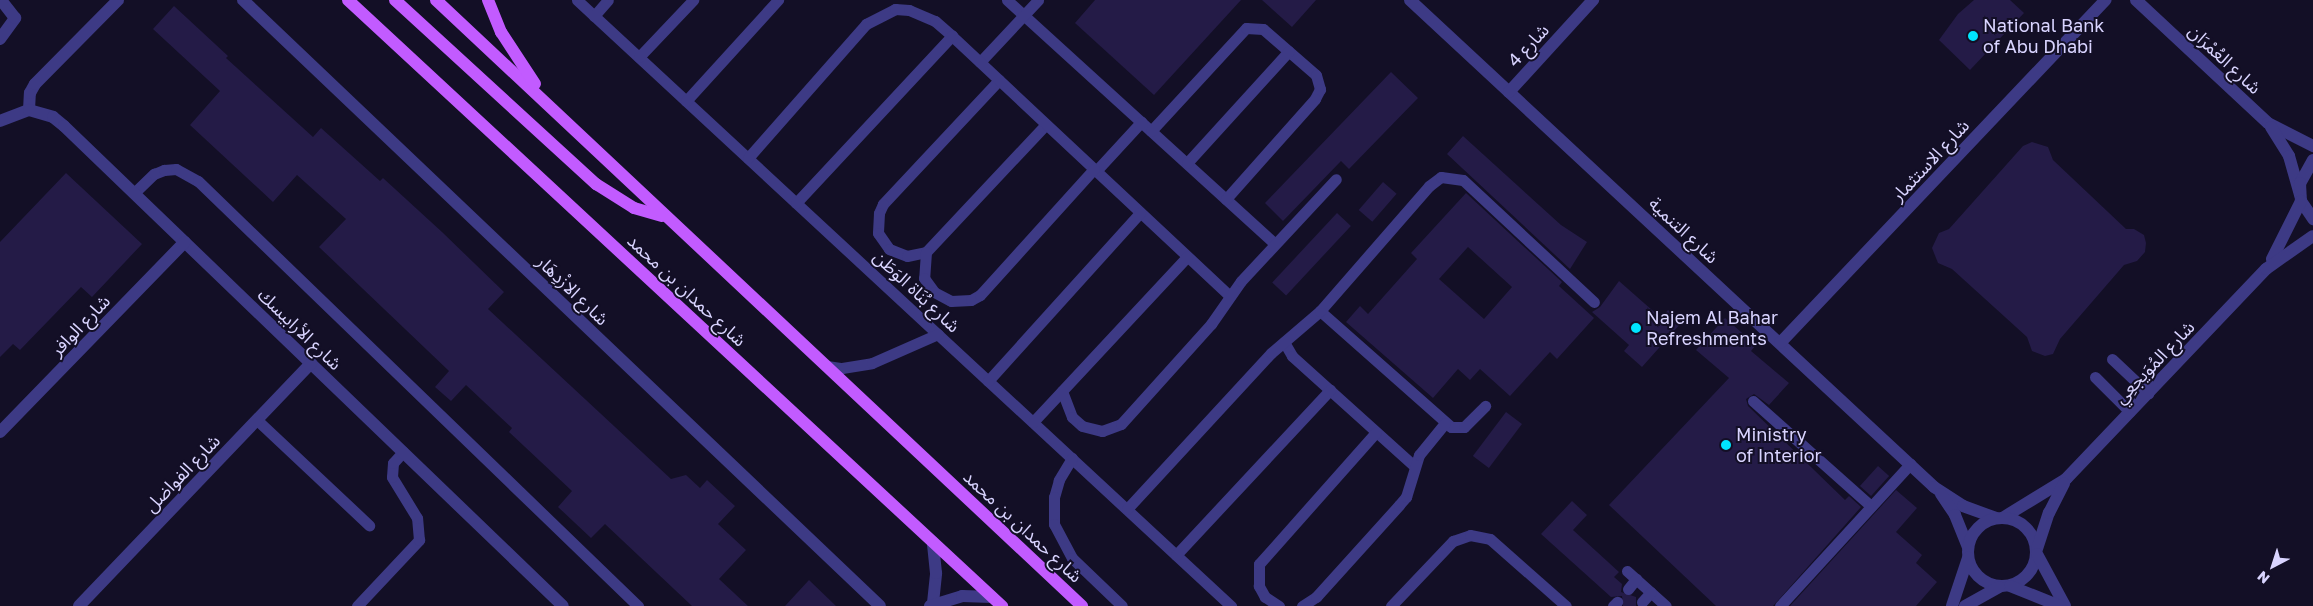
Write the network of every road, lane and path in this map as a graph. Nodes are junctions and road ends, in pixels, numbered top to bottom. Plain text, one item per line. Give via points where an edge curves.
1 (1, 0) edge
2 (118, 0) edge
3 (243, 0) edge
4 (348, 0) edge
5 (395, 0) edge
6 (436, 0) edge
7 (488, 0) edge
8 (577, 0) edge
9 (608, 0) edge
10 (693, 0) edge
11 (778, 0) edge
12 (1007, 0) edge
13 (1038, 0) edge
14 (1410, 0) edge
15 (1593, 0) edge
16 (2105, 0) edge
17 (2136, 0) edge
18 (362, 6) edge
19 (1024, 15) junction
20 (594, 16) junction
21 (952, 36) junction
22 (0, 39) edge
23 (1289, 51) junction
24 (639, 57) junction
25 (980, 62) junction
26 (999, 80) junction
27 (1509, 92) junction
28 (544, 98) junction
29 (686, 101) junction
30 (29, 110) junction
31 (0, 121) edge
32 (1141, 122) junction
33 (2268, 123) junction
34 (1046, 124) junction
35 (1150, 130) junction
36 (2313, 146) edge
37 (748, 158) junction
38 (2313, 160) edge
39 (1187, 163) junction
40 (1095, 170) junction
41 (1336, 179) dead end
42 (134, 193) junction
43 (2300, 198) junction
44 (1226, 199) junction
45 (796, 203) junction
46 (1140, 212) junction
47 (664, 216) junction
48 (2313, 219) edge
49 (2313, 236) edge
50 (185, 242) junction
51 (1275, 244) junction
52 (926, 252) junction
53 (1188, 257) junction
54 (2266, 268) junction
55 (1229, 295) junction
56 (1594, 302) dead end
57 (1320, 311) junction
58 (938, 334) junction
59 (1284, 342) junction
60 (1780, 344) junction
61 (2112, 359) dead end
62 (311, 363) junction
63 (827, 366) junction
64 (2095, 377) dead end
65 (988, 381) junction
66 (1330, 390) junction
67 (1062, 391) junction
68 (2148, 393) junction
69 (1753, 401) dead end
70 (1485, 406) dead end
71 (2130, 412) junction
72 (256, 420) junction
73 (1033, 422) junction
74 (1446, 423) junction
75 (0, 432) edge
76 (1376, 432) junction
77 (403, 452) junction
78 (1072, 458) junction
79 (1910, 464) junction
80 (1414, 466) junction
81 (2066, 479) junction
82 (1934, 487) junction
83 (1871, 506) junction
84 (1127, 509) junction
85 (2000, 518) junction
86 (370, 525) dead end
87 (933, 542) junction
88 (2037, 552) junction
89 (1968, 553) junction
90 (1176, 555) junction
91 (1627, 571) dead end
92 (1636, 579) junction
93 (2004, 586) junction
94 (1628, 589) dead end
95 (1651, 592) junction
96 (997, 602) edge
97 (1642, 602) dead end
98 (931, 604) edge
99 (79, 606) edge
100 (357, 606) edge
101 (563, 606) edge
102 (638, 606) edge
103 (880, 606) edge
104 (1082, 606) edge
105 (1122, 606) edge
106 (1232, 606) edge
107 (1279, 606) edge
108 (1302, 606) edge
109 (1391, 606) edge
110 (1566, 606) edge
111 (1666, 606) edge
112 (1780, 606) edge
113 (1952, 606) edge
114 (1965, 606) edge
115 (2060, 606) edge
116 (2065, 606) edge

1 - 22 street via 15,18
2 - 30 street via 35,84 30,93
3 - 103 street, شارع الازْدِهَار
4 - 18 main road, شارع حمدان بن محمد
5 - 47 main road via 596,184 634,208
6 - 28 main road, شارع حمدان بن محمد
7 - 28 main road via 501,32
8 - 20 lane, شارع بُنَاة الوَطَن
9 - 20 lane
10 - 24 lane
11 - 29 lane
12 - 19 lane
13 - 19 lane
14 - 27 street, شارع التنمية
15 - 27 street, شارع 4
16 - 60 street, شارع الاستثمار
17 - 33 street, شارع العُمْرَان
18 - 87 main road, شارع حمدان بن محمد
19 - 25 lane
19 - 32 lane
20 - 24 lane, شارع بُنَاة الوَطَن
21 - 25 lane
21 - 37 lane via 935,21 915,12 895,9 880,15 866,24
21 - 45 lane
23 - 35 lane via 1263,29 1246,28
23 - 39 lane
23 - 44 lane via 1316,75 1320,84 1318,94
24 - 29 lane, شارع بُنَاة الوَطَن
25 - 26 lane
26 - 34 lane
26 - 52 lane via 878,213 878,233 889,249 907,256
27 - 60 street, شارع التنمية
28 - 47 main road, شارع حمدان بن محمد
29 - 37 lane, شارع بُنَاة الوَطَن
30 - 31 street
30 - 42 street, شارع الأرابيسك via 53,117
32 - 35 lane
32 - 40 lane
33 - 36 street, شارع العُمْرَان
33 - 43 street, شارع العُمْرَان via 2289,156
34 - 40 lane
34 - 52 lane
35 - 39 lane
37 - 45 lane, شارع بُنَاة الوَطَن
38 - 43 street, شارع المُوَيجعِي via 2304,172
39 - 44 lane
40 - 46 lane
40 - 52 lane via 980,295 971,300 951,301 934,292 923,269
41 - 51 lane
42 - 50 street, شارع الأرابيسك
42 - 102 lane via 154,174 164,170 176,169 198,181
43 - 48 street, شارع العُمْرَان
43 - 54 street, شارع المُوَيجعِي via 2286,236
44 - 51 lane
45 - 58 lane, شارع بُنَاة الوَطَن
46 - 53 lane
46 - 65 lane
47 - 63 main road, شارع حمدان بن محمد
49 - 54 street, شارع المُوَيجعِي
50 - 62 street, شارع الأرابيسك
50 - 75 street, شارع الوافر
51 - 55 lane
53 - 55 lane
53 - 67 lane
54 - 68 street, شارع المُوَيجعِي
55 - 67 lane via 1212,324 1122,424 1102,432 1082,426 1072,417
56 - 57 lane via 1469,185 1449,176 1429,186
57 - 59 lane
57 - 74 lane
58 - 63 lane via 872,363 842,368
58 - 65 lane, شارع بُنَاة الوَطَن
59 - 66 lane via 1292,356
59 - 84 lane
60 - 79 street, شارع التنمية
61 - 68 lane
62 - 72 street, شارع الفواضل
62 - 77 street, شارع الأرابيسك
63 - 104 main road, شارع حمدان بن محمد
64 - 71 lane
65 - 73 lane, شارع بُنَاة الوَطَن
66 - 76 lane
66 - 90 lane
67 - 73 lane
68 - 71 street, شارع المُوَيجعِي
69 - 83 lane
70 - 74 lane via 1464,427
71 - 81 street, شارع المُوَيجعِي
72 - 86 lane
72 - 99 street, شارع الفواضل
73 - 78 lane, شارع بُنَاة الوَطَن
74 - 80 lane
76 - 80 lane
76 - 107 lane via 1260,564 1260,586 1265,597
77 - 100 lane via 393,463 392,477 417,518 419,540
77 - 101 street, شارع الأرابيسك
78 - 84 lane, شارع بُنَاة الوَطَن
78 - 105 lane via 1059,480 1054,497 1054,524 1072,558
79 - 82 street, شارع التنمية
79 - 83 lane
80 - 108 lane via 1408,492 1400,506 1316,597
81 - 85 street, شارع المُوَيجعِي
81 - 88 street, شارع المُوَيجعِي via 2049,513
82 - 85 street, شارع التنمية via 1964,506
82 - 89 street, شارع التنمية via 1955,515
83 - 112 lane
84 - 90 lane, شارع بُنَاة الوَطَن
85 - 88 street via 2026,527
85 - 89 street via 1977,528
87 - 96 main road, شارع حمدان بن محمد
87 - 98 street via 936,573
88 - 93 street via 2029,575
88 - 116 street
89 - 93 street via 1979,577
89 - 113 street
90 - 106 lane, شارع بُنَاة الوَطَن
91 - 92 lane
92 - 94 lane
92 - 95 lane
93 - 114 street
93 - 115 street
95 - 97 lane
95 - 111 lane
96 - 98 street via 962,596
109 - 110 lane via 1453,541 1470,535 1490,539

